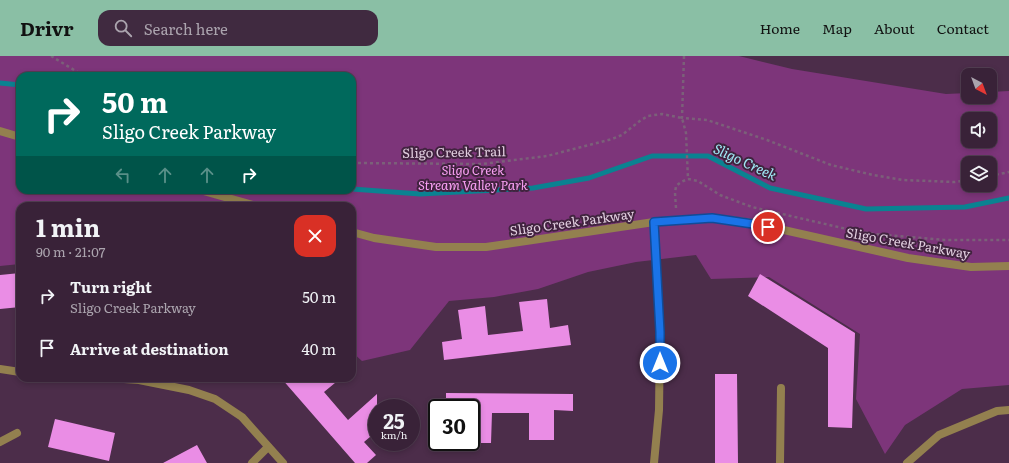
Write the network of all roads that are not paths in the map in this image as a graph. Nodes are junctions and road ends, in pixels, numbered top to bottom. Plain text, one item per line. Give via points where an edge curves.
1 (0, 131) edge
2 (16, 136) edge
3 (214, 194) edge
4 (242, 202) edge
5 (654, 222) junction
6 (356, 233) edge
7 (1009, 266) edge
8 (0, 369) edge
9 (16, 371) edge
10 (149, 382) edge
11 (782, 388) dead end
12 (1009, 410) edge
13 (17, 433) dead end
14 (0, 442) edge
15 (268, 446) junction
16 (252, 463) edge
17 (283, 463) edge
18 (654, 463) edge
19 (780, 463) edge
20 (907, 463) edge

1 - 2 street
3 - 4 street
5 - 6 street, Sligo Creek Parkway via 486,246 436,247
5 - 7 street, Sligo Creek Parkway via 712,218 753,224 908,258 971,267
5 - 18 street via 660,332 659,410
8 - 9 street
10 - 15 street via 189,390 215,399 242,417
11 - 19 street
12 - 20 street via 998,411 939,435
13 - 14 street
15 - 16 street
15 - 17 street

